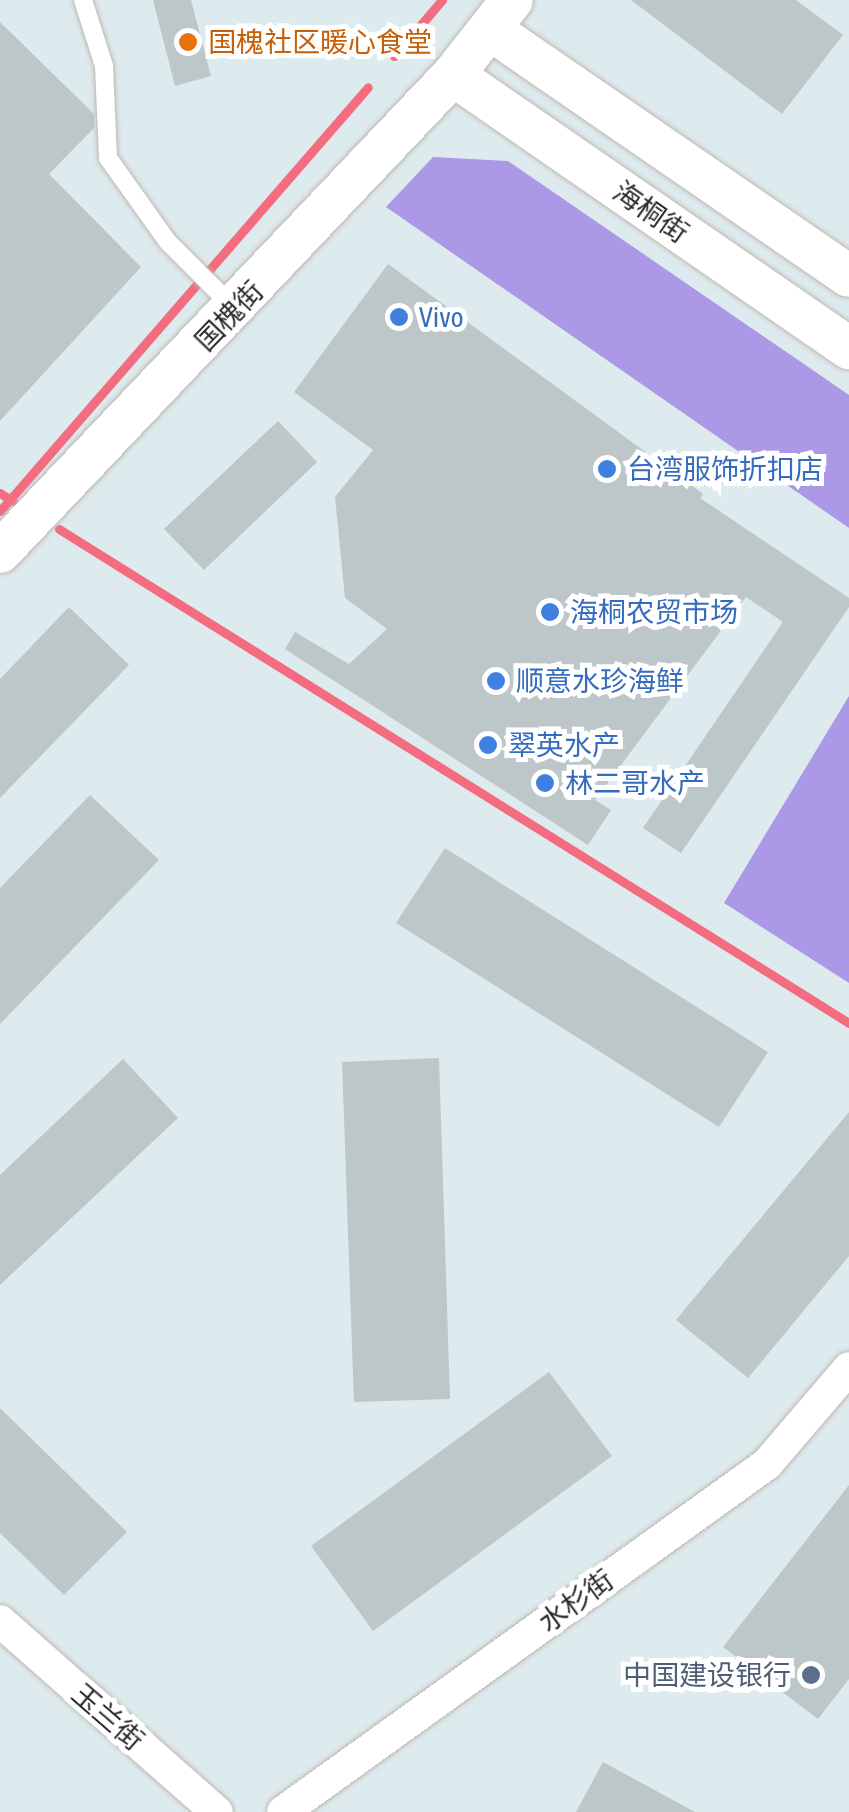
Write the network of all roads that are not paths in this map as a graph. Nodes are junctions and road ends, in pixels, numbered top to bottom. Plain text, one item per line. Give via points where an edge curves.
1 (83, 0) edge
2 (501, 15) edge
3 (453, 75) junction
4 (849, 276) edge
5 (224, 298) junction
6 (849, 348) edge
7 (0, 552) edge
8 (849, 1368) edge
9 (0, 1621) edge
10 (217, 1812) edge
11 (283, 1812) edge

1 - 5 lane via 104,66 108,158 168,242
2 - 3 street, 国槐街
2 - 4 street
3 - 5 street, 国槐街
3 - 6 street, 海桐街
5 - 7 street, 国槐街
8 - 11 street, 水杉街 via 767,1464
9 - 10 street, 玉兰街

